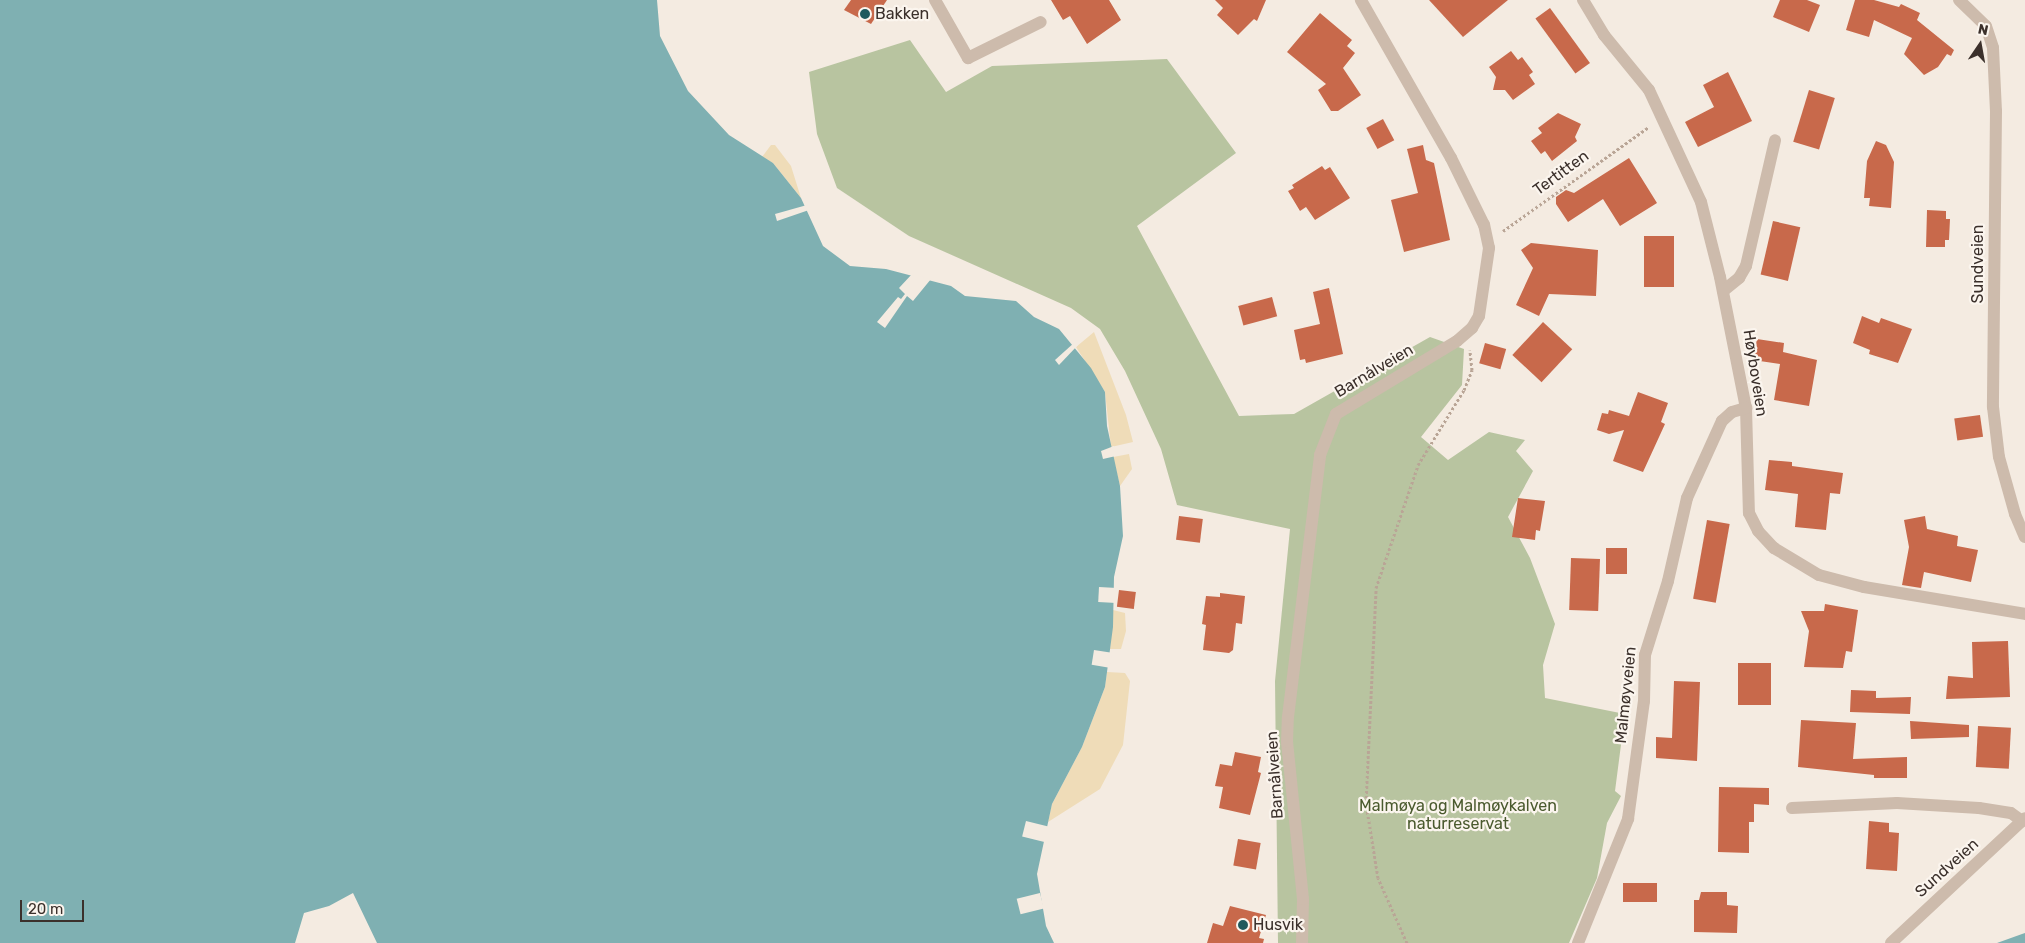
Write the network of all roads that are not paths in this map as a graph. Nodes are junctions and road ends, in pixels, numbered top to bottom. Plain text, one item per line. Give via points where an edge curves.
1 (935, 0) edge
2 (1361, 0) edge
3 (1583, 0) edge
4 (1959, 0) edge
5 (1042, 22) dead end
6 (1775, 140) dead end
7 (1723, 292) junction
8 (1746, 408) junction
9 (2025, 536) edge
10 (2025, 614) edge
11 (1792, 808) dead end
12 (2024, 819) edge
13 (1302, 943) edge
14 (1578, 943) edge
15 (1891, 943) edge

1 - 5 street via 968,58
2 - 13 street, Barnålveien via 1451,158 1484,225 1488,241 1478,316 1466,335 1336,414 1320,455 1288,717 1303,899
3 - 7 street, Høyboveien via 1604,35 1634,69 1661,112 1693,180
4 - 9 street, Sundveien via 1986,26 1993,48 1996,111 1993,407 1999,457 2015,514
6 - 7 street via 1746,266 1739,278
7 - 8 street, Høyboveien
8 - 10 street, Høyboveien via 1749,513 1758,531 1774,548 1819,575 1864,587
8 - 14 street, Malmøyveien via 1732,412 1722,421 1687,498 1646,655 1644,701 1628,819
11 - 12 street via 1896,803 1979,808 2011,813
12 - 15 street, Sundveien

